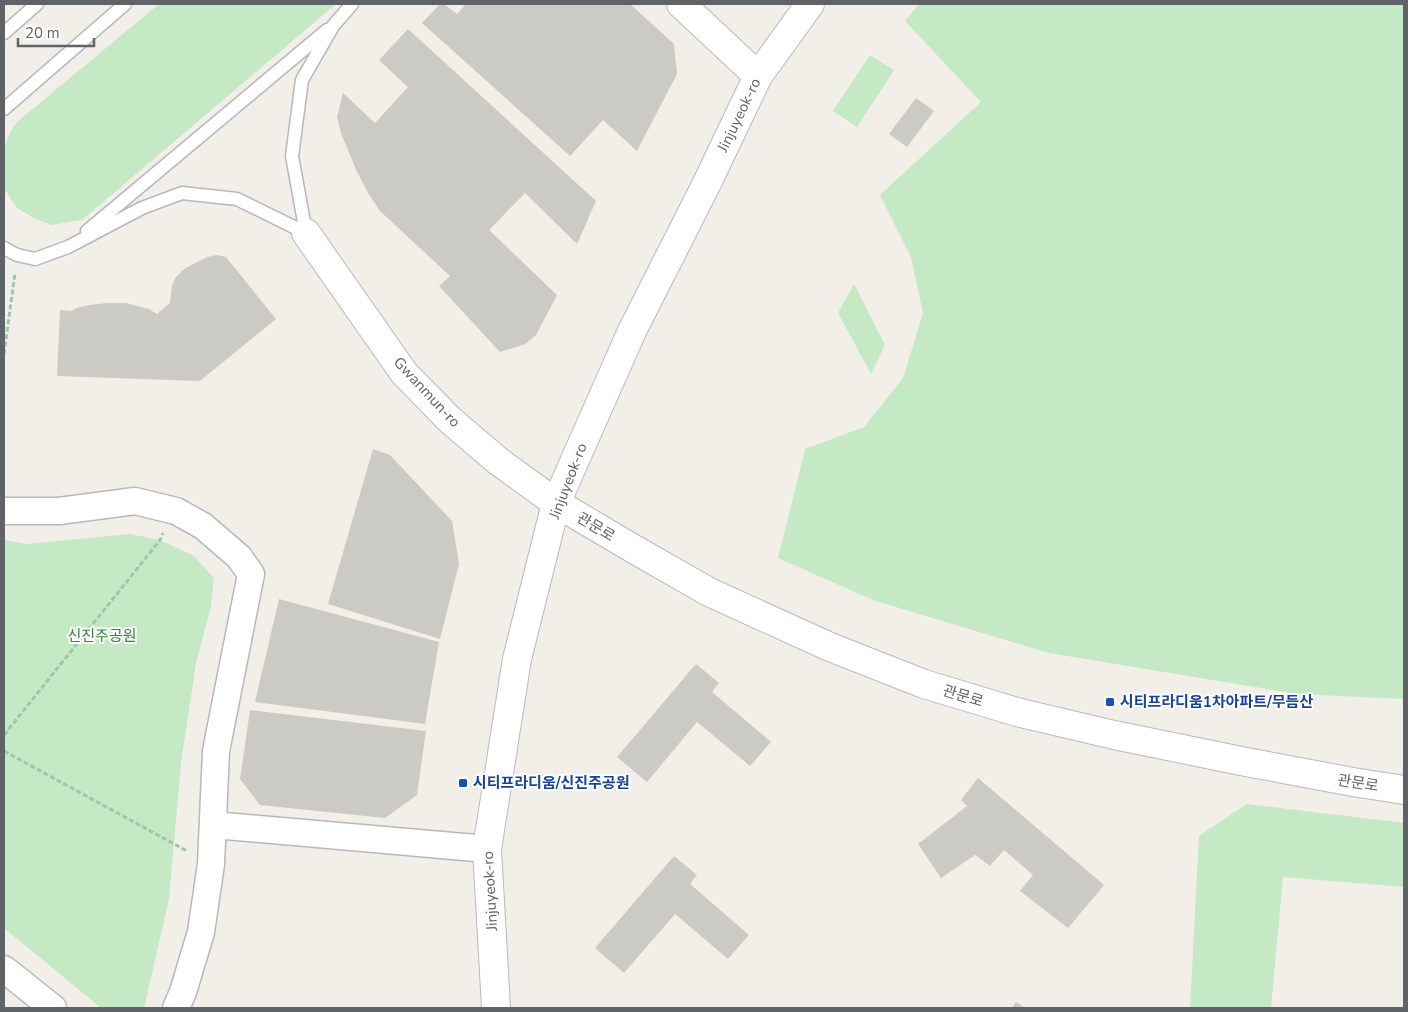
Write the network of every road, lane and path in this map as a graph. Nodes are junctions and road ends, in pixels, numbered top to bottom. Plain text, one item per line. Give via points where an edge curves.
1 (37, 4) edge
2 (125, 4) edge
3 (352, 4) edge
4 (681, 4) edge
5 (810, 4) edge
6 (333, 26) junction
7 (4, 33) edge
8 (758, 76) junction
9 (4, 109) edge
10 (306, 233) junction
11 (68, 247) junction
12 (4, 248) edge
13 (17, 255) junction
14 (4, 354) edge
15 (556, 503) junction
16 (4, 511) edge
17 (176, 511) junction
18 (4, 735) edge
19 (4, 751) edge
20 (1404, 790) edge
21 (214, 825) junction
22 (487, 849) junction
23 (211, 864) junction
24 (4, 970) edge
25 (53, 1008) edge
26 (176, 1008) edge
27 (496, 1008) edge

1 - 7 lane
2 - 9 lane
3 - 6 lane
4 - 8 street
5 - 8 street, Jinjuyeok-ro
6 - 10 lane via 302,80 292,156
6 - 11 lane
8 - 15 street, Jinjuyeok-ro via 632,330
10 - 11 lane via 237,200 182,193 142,208
10 - 15 street, Gwanmun-ro via 404,373 478,444
11 - 13 lane via 35,259
12 - 13 lane
13 - 14 path
15 - 20 street, 관문로 via 709,592 830,647 924,684 1017,712 1114,735
15 - 22 street, Jinjuyeok-ro via 517,659
16 - 17 street via 59,511 135,501
17 - 18 path via 160,540
17 - 21 street via 203,526 239,556 251,574 216,751
19 - 23 path
21 - 22 street
21 - 23 street
22 - 27 street, Jinjuyeok-ro
23 - 26 street via 201,932 184,992
24 - 25 street

